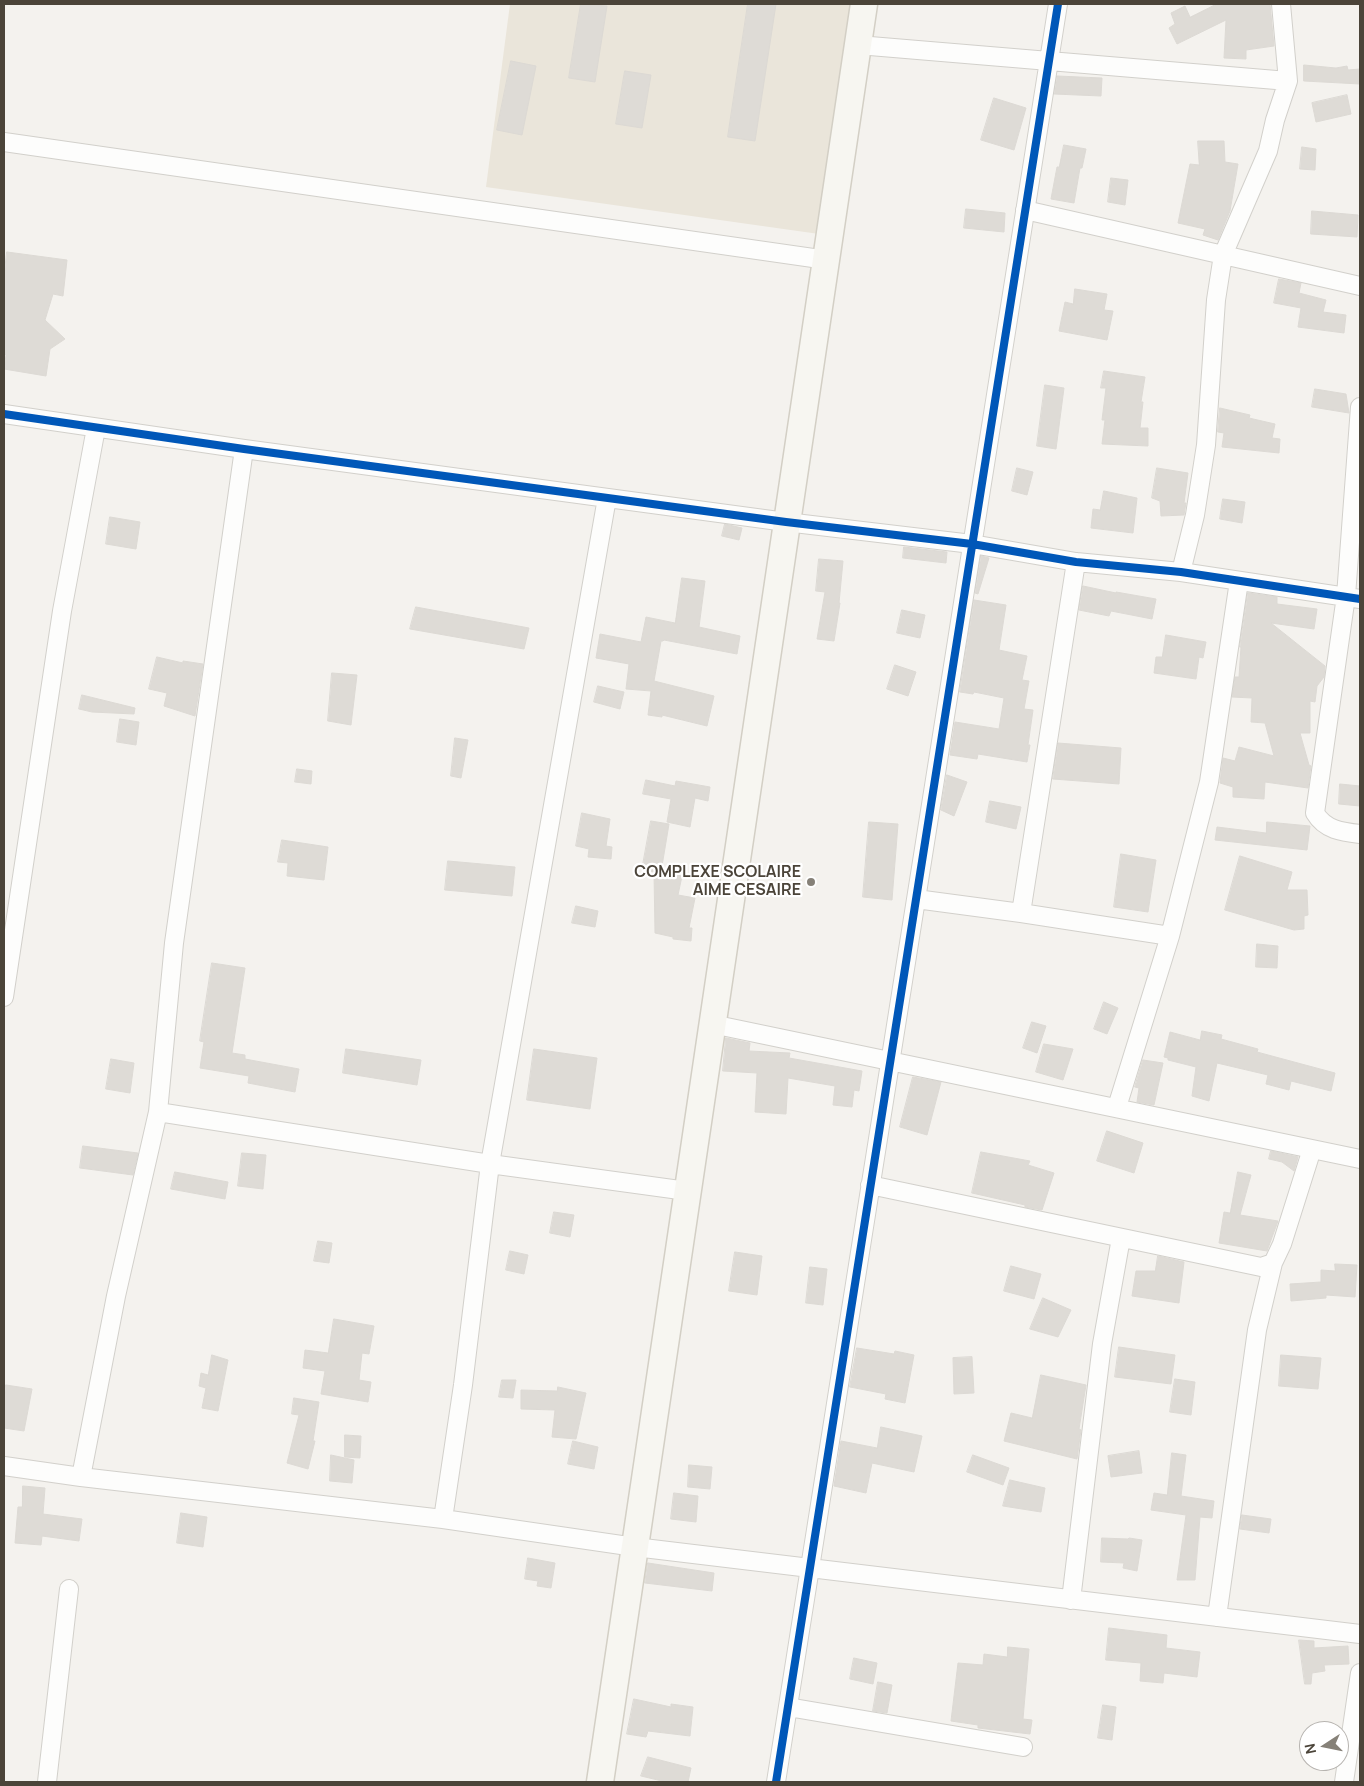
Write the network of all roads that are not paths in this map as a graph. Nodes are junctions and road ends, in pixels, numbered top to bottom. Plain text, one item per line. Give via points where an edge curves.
1 (864, 4) edge
2 (1058, 4) edge
3 (1281, 4) edge
4 (858, 45) junction
5 (1048, 62) junction
6 (1288, 81) junction
7 (4, 142) edge
8 (1025, 210) junction
9 (1223, 255) junction
10 (827, 260) junction
11 (1360, 286) edge
12 (1360, 407) edge
13 (4, 414) edge
14 (96, 428) junction
15 (244, 449) junction
16 (607, 498) junction
17 (786, 522) junction
18 (972, 544) junction
19 (1076, 562) junction
20 (1181, 572) junction
21 (1239, 581) junction
22 (1353, 597) edge
23 (1360, 834) edge
24 (916, 899) junction
25 (1021, 913) junction
26 (1170, 936) junction
27 (4, 997) edge
28 (712, 1024) junction
29 (890, 1060) junction
30 (1117, 1107) junction
31 (158, 1112) junction
32 (1312, 1149) junction
33 (1360, 1159) edge
34 (490, 1164) junction
35 (870, 1185) junction
36 (687, 1191) junction
37 (1121, 1238) junction
38 (1273, 1263) junction
39 (4, 1466) edge
40 (80, 1477) junction
41 (443, 1520) junction
42 (635, 1547) junction
43 (810, 1567) junction
44 (70, 1589) dead end
45 (1071, 1600) junction
46 (1217, 1616) junction
47 (1360, 1634) edge
48 (1360, 1673) edge
49 (788, 1707) junction
50 (1023, 1747) dead end
51 (47, 1782) edge
52 (600, 1782) edge
53 (776, 1782) edge
54 (1344, 1782) edge

1 - 4 main road
2 - 5 street
3 - 6 street
4 - 5 street
4 - 10 main road
5 - 6 street
5 - 8 street
6 - 9 street via 1274,120 1268,151
7 - 10 street
8 - 9 street
8 - 18 street
9 - 11 street
9 - 20 street via 1216,300 1206,445 1195,515
10 - 17 main road
12 - 22 street
13 - 14 street
14 - 15 street
14 - 27 street via 62,612
15 - 16 street
15 - 31 street via 176,933
16 - 17 street
16 - 34 street
17 - 18 street
17 - 28 main road
18 - 19 street
18 - 24 street
19 - 20 street
19 - 25 street
20 - 21 street
21 - 22 street
21 - 26 street via 1209,782
22 - 23 street via 1315,813 1320,822 1331,829
24 - 25 street
24 - 29 street
25 - 26 street
26 - 30 street
28 - 29 street
28 - 36 main road
29 - 30 street
29 - 35 street
30 - 32 street
31 - 34 street
31 - 40 street via 116,1296
32 - 33 street
32 - 38 street
34 - 36 street
34 - 41 street
35 - 37 street
35 - 43 street
36 - 42 main road
37 - 38 street via 1261,1267
37 - 45 street via 1102,1344
38 - 46 street via 1257,1330
39 - 40 street
40 - 41 street
41 - 42 street
42 - 43 street
42 - 52 main road
43 - 45 street
43 - 49 street
44 - 51 street
45 - 46 street
46 - 47 street
48 - 54 street
49 - 50 street
49 - 53 street

